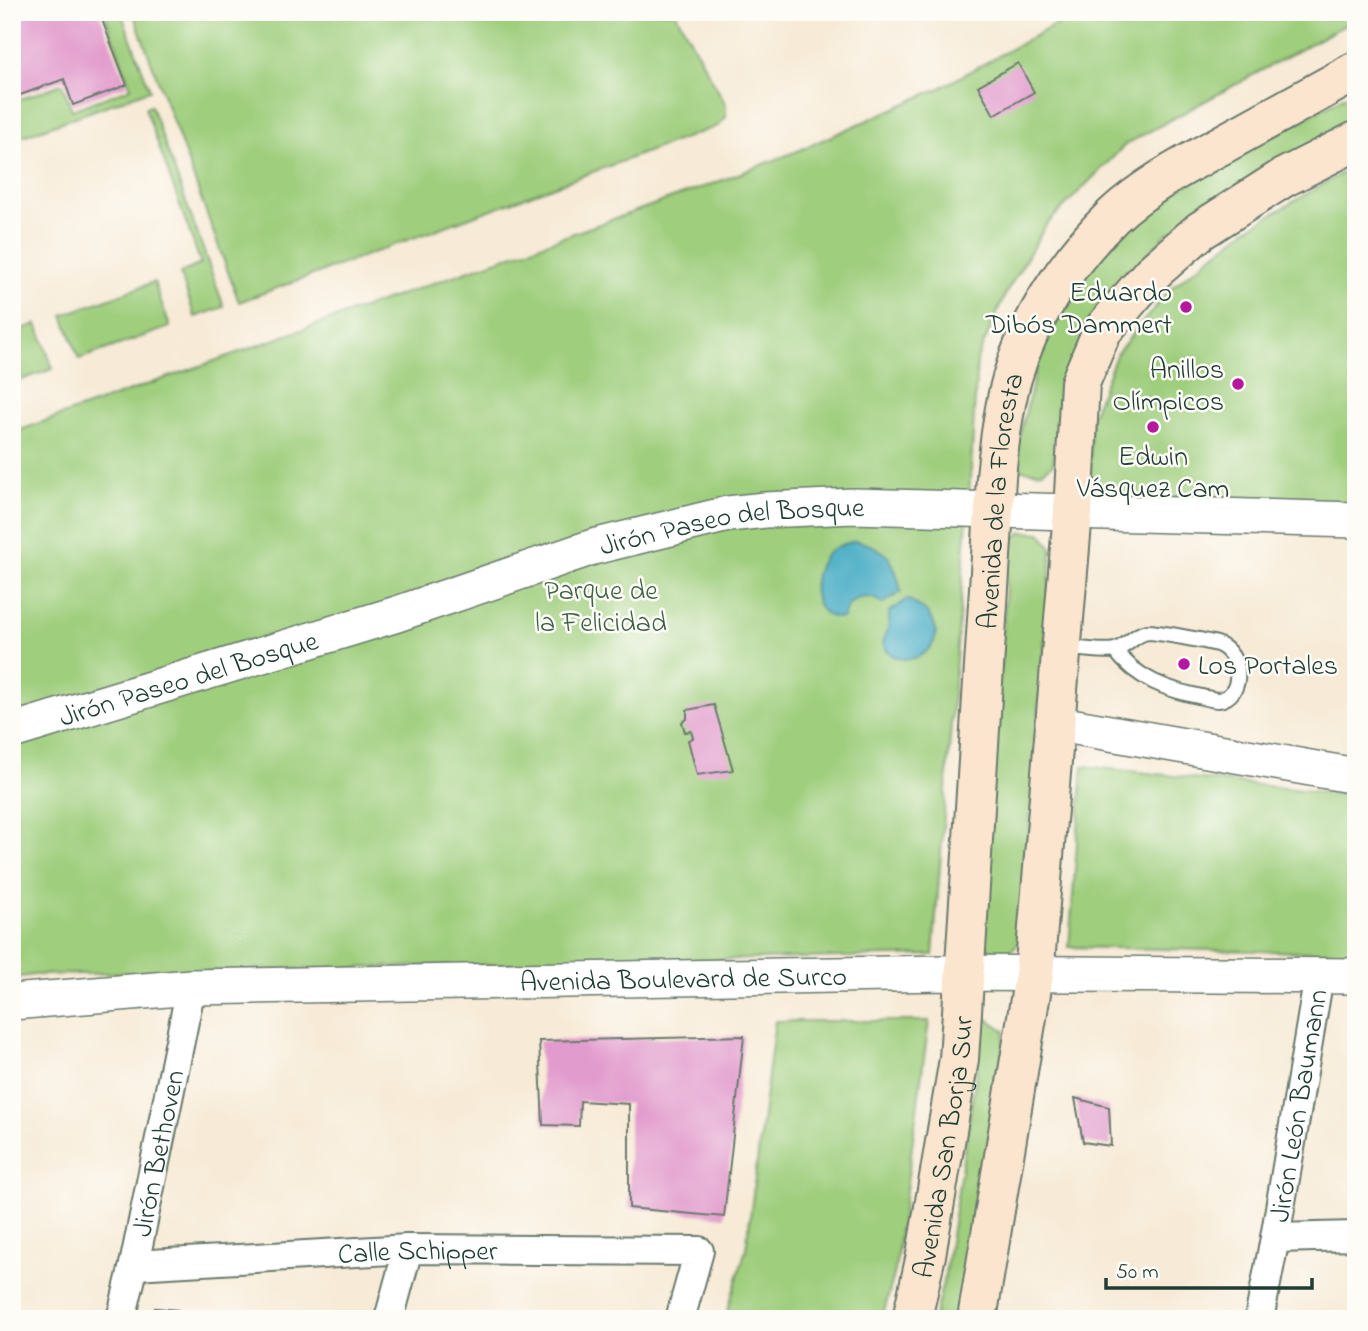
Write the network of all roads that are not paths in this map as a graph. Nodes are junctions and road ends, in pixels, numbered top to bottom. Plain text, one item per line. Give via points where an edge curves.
1 (1356, 71) edge
2 (1356, 141) edge
3 (994, 511) junction
4 (1073, 512) junction
5 (1356, 520) edge
6 (1060, 647) junction
7 (1115, 650) junction
8 (1053, 723) junction
9 (12, 731) edge
10 (1356, 776) edge
11 (965, 974) junction
12 (1034, 975) junction
13 (1319, 976) junction
14 (1356, 976) edge
15 (191, 987) junction
16 (12, 1002) edge
17 (1356, 1236) edge
18 (1275, 1238) junction
19 (408, 1249) junction
20 (134, 1265) junction
21 (121, 1319) edge
22 (389, 1319) edge
23 (680, 1319) edge
24 (912, 1319) edge
25 (977, 1319) edge
26 (1259, 1319) edge

1 - 3 main road, Avenida de la Floresta via 1151,187 1114,215 1083,249 1047,299 1012,376 999,442
2 - 4 main road via 1283,178 1200,231 1153,273 1102,331 1080,383
3 - 4 street, Jirón Paseo del Bosque
3 - 9 street, Jirón Paseo del Bosque via 854,506 728,514 593,547 397,614
3 - 11 main road, Avenida de la Floresta
4 - 5 street, Jirón Paseo del Bosque
4 - 6 main road
6 - 7 lane
6 - 8 main road
7 - 7 lane via 1142,676 1184,693 1218,700 1236,687 1237,663 1218,645 1148,632
8 - 10 street
8 - 12 main road
11 - 12 street, Avenida Boulevard de Surco
11 - 15 street, Avenida Boulevard de Surco
11 - 24 main road, Avenida San Borja Sur via 958,1059
12 - 13 street, Avenida Boulevard de Surco
12 - 25 main road
13 - 14 street, Avenida Boulevard de Surco
13 - 18 street, Jirón León Baumann
15 - 16 street, Avenida Boulevard de Surco
15 - 20 street, Jirón Bethoven
17 - 18 street
18 - 26 street, Jirón León Baumann
19 - 20 street, Calle Schipper
19 - 22 street
19 - 23 street, Calle Schipper via 699,1251
20 - 21 street, Jirón Bethoven

